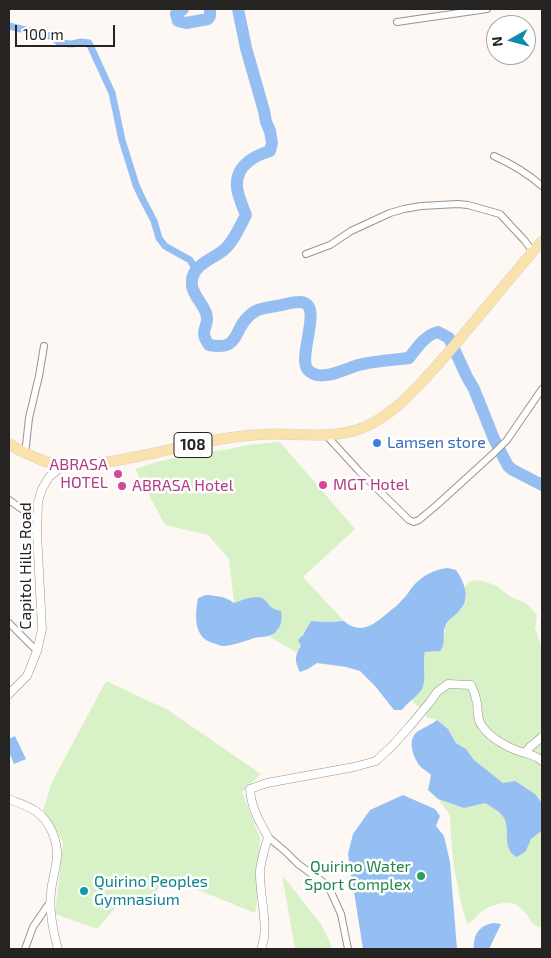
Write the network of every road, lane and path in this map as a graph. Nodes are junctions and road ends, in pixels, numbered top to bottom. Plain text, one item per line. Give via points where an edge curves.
1 (487, 9) edge
2 (397, 22) dead end
3 (494, 156) dead end
4 (542, 186) edge
5 (542, 241) edge
6 (533, 252) junction
7 (306, 254) dead end
8 (44, 346) dead end
9 (542, 389) edge
10 (325, 434) junction
11 (9, 444) edge
12 (25, 454) junction
13 (62, 466) junction
14 (9, 500) edge
15 (37, 520) junction
16 (9, 624) edge
17 (37, 651) junction
18 (9, 694) edge
19 (542, 737) edge
20 (525, 753) junction
21 (542, 761) edge
22 (9, 799) edge
23 (268, 837) junction
24 (50, 902) junction
25 (25, 949) edge
26 (58, 949) edge
27 (261, 949) edge
28 (348, 949) edge

1 - 2 street
3 - 4 street via 514,165
5 - 6 main road, 108
6 - 7 street via 500,214 458,204 421,206 390,213
6 - 10 main road, 108 via 410,395 360,429
8 - 12 street
9 - 10 street via 507,440 438,504 412,522
10 - 13 main road, 108 via 230,438 141,456
11 - 12 main road, 108
12 - 13 main road, 108
13 - 15 street, Capitol Hills Road via 49,477 42,489
14 - 15 street
15 - 17 street, Capitol Hills Road via 42,630
16 - 17 street
17 - 18 street, Capitol Hills Road via 27,676
19 - 20 street
20 - 21 street
20 - 23 street via 498,741 480,724 471,685 448,684 437,692 376,761 250,789 256,814
22 - 24 street via 38,813 54,837 57,855
23 - 27 street via 260,870 264,930
23 - 28 street via 330,890 341,914
24 - 25 street via 33,927
24 - 26 street

